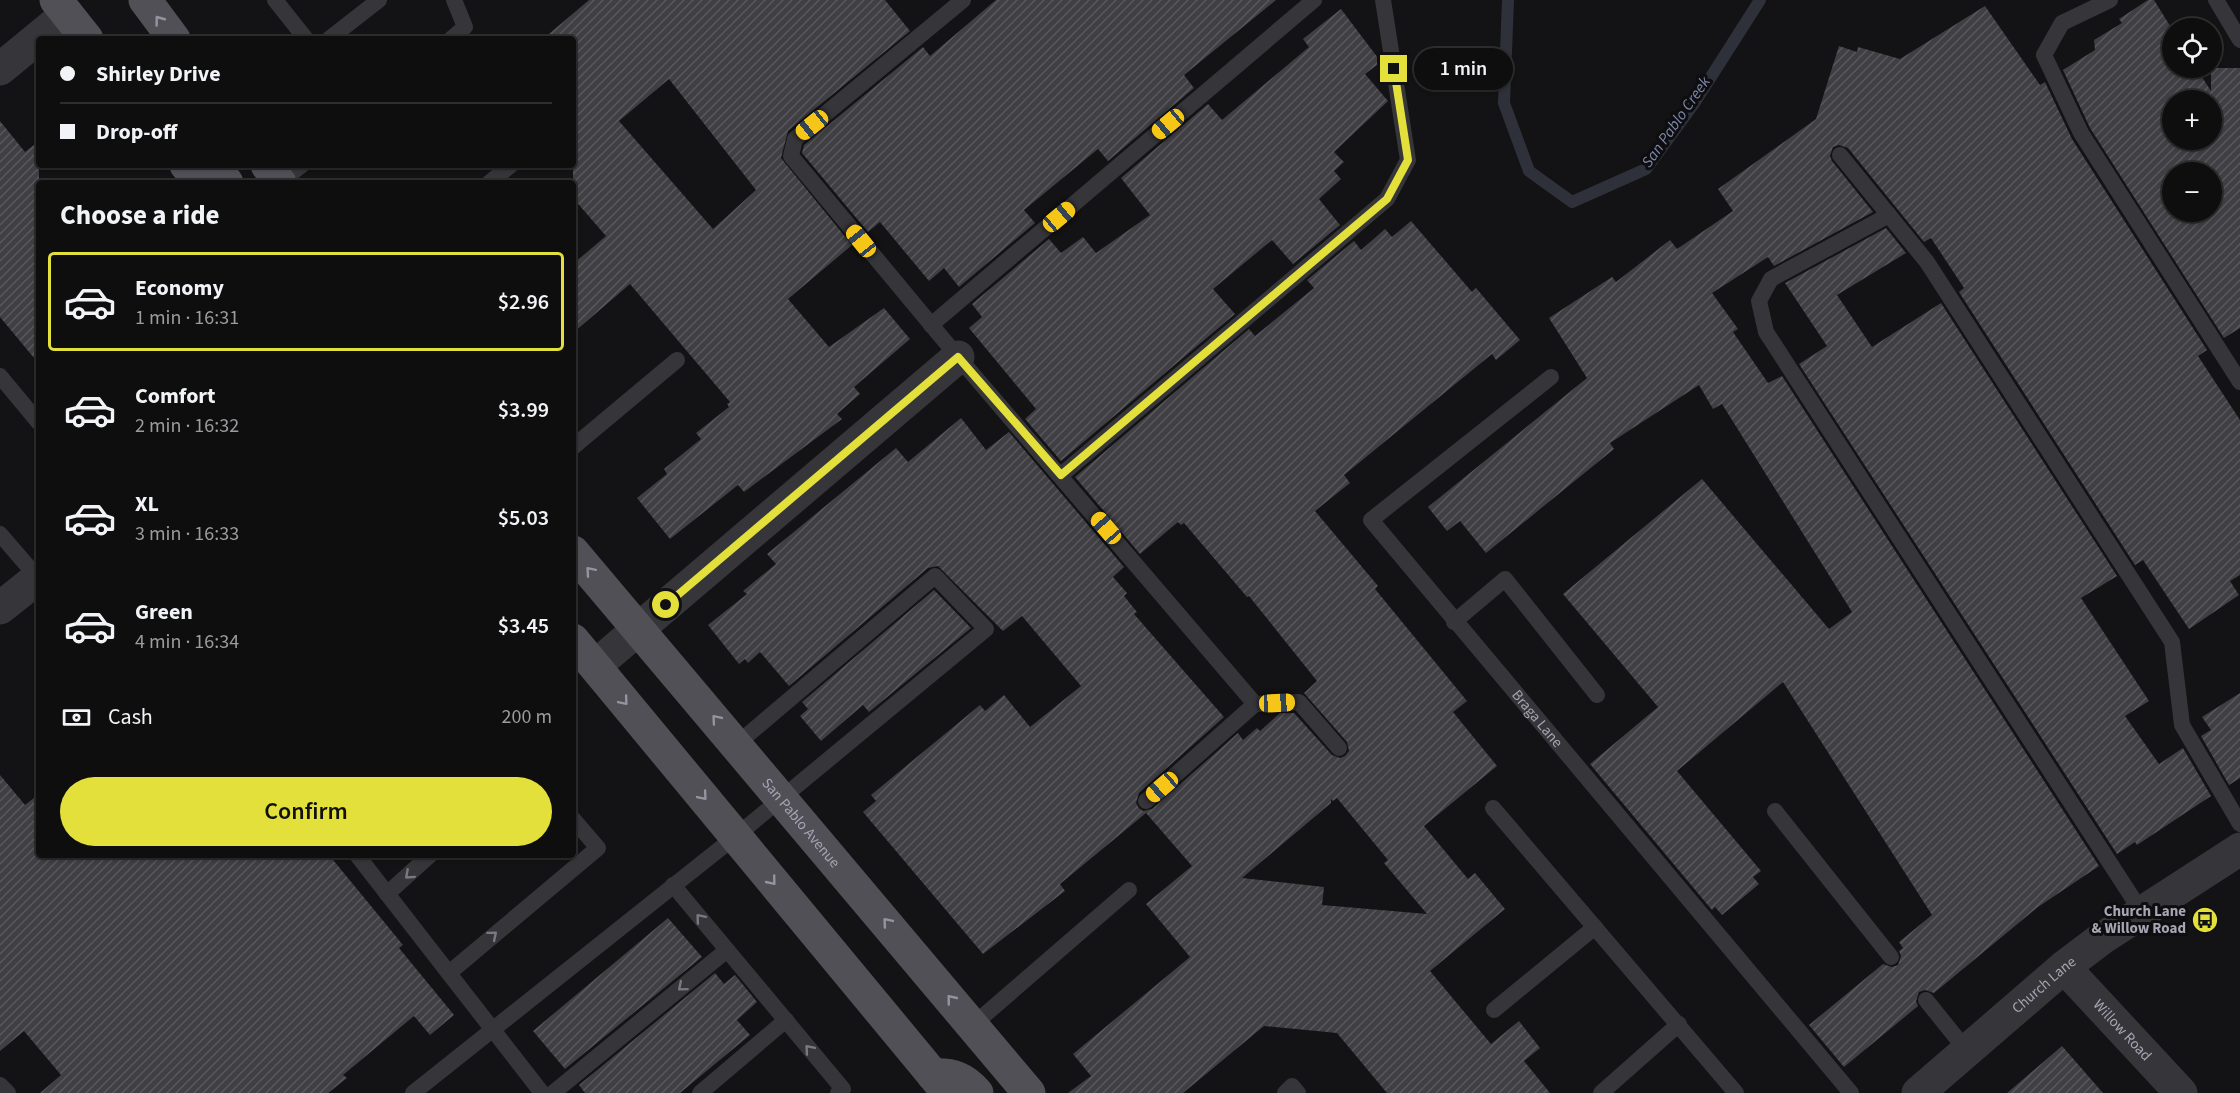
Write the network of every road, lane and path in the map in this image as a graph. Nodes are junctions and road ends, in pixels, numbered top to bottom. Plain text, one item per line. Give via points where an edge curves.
1 (145, 0) edge
2 (275, 0) edge
3 (379, 0) edge
4 (454, 0) edge
5 (963, 0) edge
6 (1314, 0) edge
7 (1383, 0) edge
8 (2110, 0) edge
9 (2216, 0) edge
10 (70, 18) edge
11 (45, 36) edge
12 (172, 36) edge
13 (304, 36) edge
14 (333, 36) edge
15 (454, 36) edge
16 (2240, 40) edge
17 (36, 43) edge
18 (0, 69) edge
19 (1840, 155) dead end
20 (188, 168) edge
21 (298, 168) edge
22 (507, 168) edge
23 (198, 180) edge
24 (284, 180) edge
25 (493, 180) edge
26 (1889, 215) junction
27 (931, 325) junction
28 (958, 357) junction
29 (677, 360) dead end
30 (0, 376) edge
31 (1551, 377) dead end
32 (2240, 382) edge
33 (36, 419) edge
34 (576, 444) edge
35 (1061, 475) junction
36 (0, 534) edge
37 (576, 555) edge
38 (36, 575) edge
39 (36, 579) edge
40 (0, 608) edge
41 (1454, 622) junction
42 (639, 628) junction
43 (576, 644) edge
44 (595, 666) junction
45 (1597, 695) dead end
46 (1255, 704) junction
47 (737, 744) junction
48 (1339, 748) dead end
49 (781, 796) junction
50 (1146, 801) dead end
51 (1493, 808) dead end
52 (1775, 811) dead end
53 (576, 822) edge
54 (2240, 824) edge
55 (736, 836) junction
56 (2240, 849) edge
57 (359, 858) edge
58 (427, 858) edge
59 (674, 885) junction
60 (1129, 890) dead end
61 (387, 894) junction
62 (2141, 911) junction
63 (1595, 927) junction
64 (727, 950) junction
65 (1891, 957) dead end
66 (2064, 968) junction
67 (448, 973) junction
68 (1926, 1000) dead end
69 (1494, 1010) dead end
70 (786, 1020) junction
71 (1679, 1024) junction
72 (973, 1025) junction
73 (493, 1031) junction
74 (1967, 1051) junction
75 (941, 1084) edge
76 (0, 1085) edge
77 (8, 1093) edge
78 (413, 1093) edge
79 (542, 1093) edge
80 (553, 1093) edge
81 (700, 1093) edge
82 (838, 1093) edge
83 (977, 1093) edge
84 (1029, 1093) edge
85 (1285, 1093) edge
86 (1298, 1093) edge
87 (1600, 1093) edge
88 (1736, 1093) edge
89 (1851, 1093) edge
90 (1918, 1093) edge
91 (2181, 1093) edge

12 -> 1 main road
2 - 13 lane
3 - 14 lane
4 - 15 lane via 465,27
5 - 27 lane via 795,139 791,156
6 - 27 lane
7 - 35 lane via 1408,160 1387,199
8 - 32 lane via 2062,23 2044,55 2081,133
9 - 16 lane
10 - 11 street
17 - 18 street
19 - 26 lane
20 - 23 main road
21 - 24 lane
22 - 25 lane
26 - 54 lane via 1927,262 2172,642 2182,724
26 - 62 lane via 1772,279 1759,301 1767,332
27 - 28 lane
28 - 35 lane
28 - 42 street
29 - 34 lane
30 - 33 lane
31 - 41 lane, Braga Lane via 1371,520
35 - 46 lane
36 - 38 lane
42 -> 37 main road, San Pablo Avenue
39 - 40 street
41 - 45 lane via 1505,579
41 - 89 lane, Braga Lane
42 - 44 street
47 -> 42 main road, San Pablo Avenue
43 - 44 main road
44 -> 55 main road
46 - 48 lane via 1299,702
46 - 50 lane
47 - 49 main road, San Pablo Avenue
47 - 49 lane via 935,576 986,629
49 - 55 lane
72 -> 49 main road, San Pablo Avenue
51 - 63 lane
52 - 65 lane
67 -> 53 lane via 598,848
55 - 59 lane
55 -> 75 main road
56 - 62 street, Church Lane
57 - 61 lane
58 -> 61 lane
64 -> 59 lane
59 - 73 lane
60 - 72 lane
61 - 67 lane
62 - 66 street, Church Lane
63 - 69 lane
63 - 71 lane
64 - 70 lane
64 -> 80 lane
66 - 74 street, Church Lane
66 - 91 street, Willow Road
67 - 73 lane
68 - 74 lane
70 - 81 lane
82 -> 70 lane via 843,1089
71 - 87 lane
71 - 88 lane
72 - 84 main road, San Pablo Avenue
73 - 78 lane
73 - 79 lane
74 - 90 street, Church Lane
75 - 83 main road via 950,1074 967,1081
76 - 77 lane
85 - 86 lane via 1292,1086

